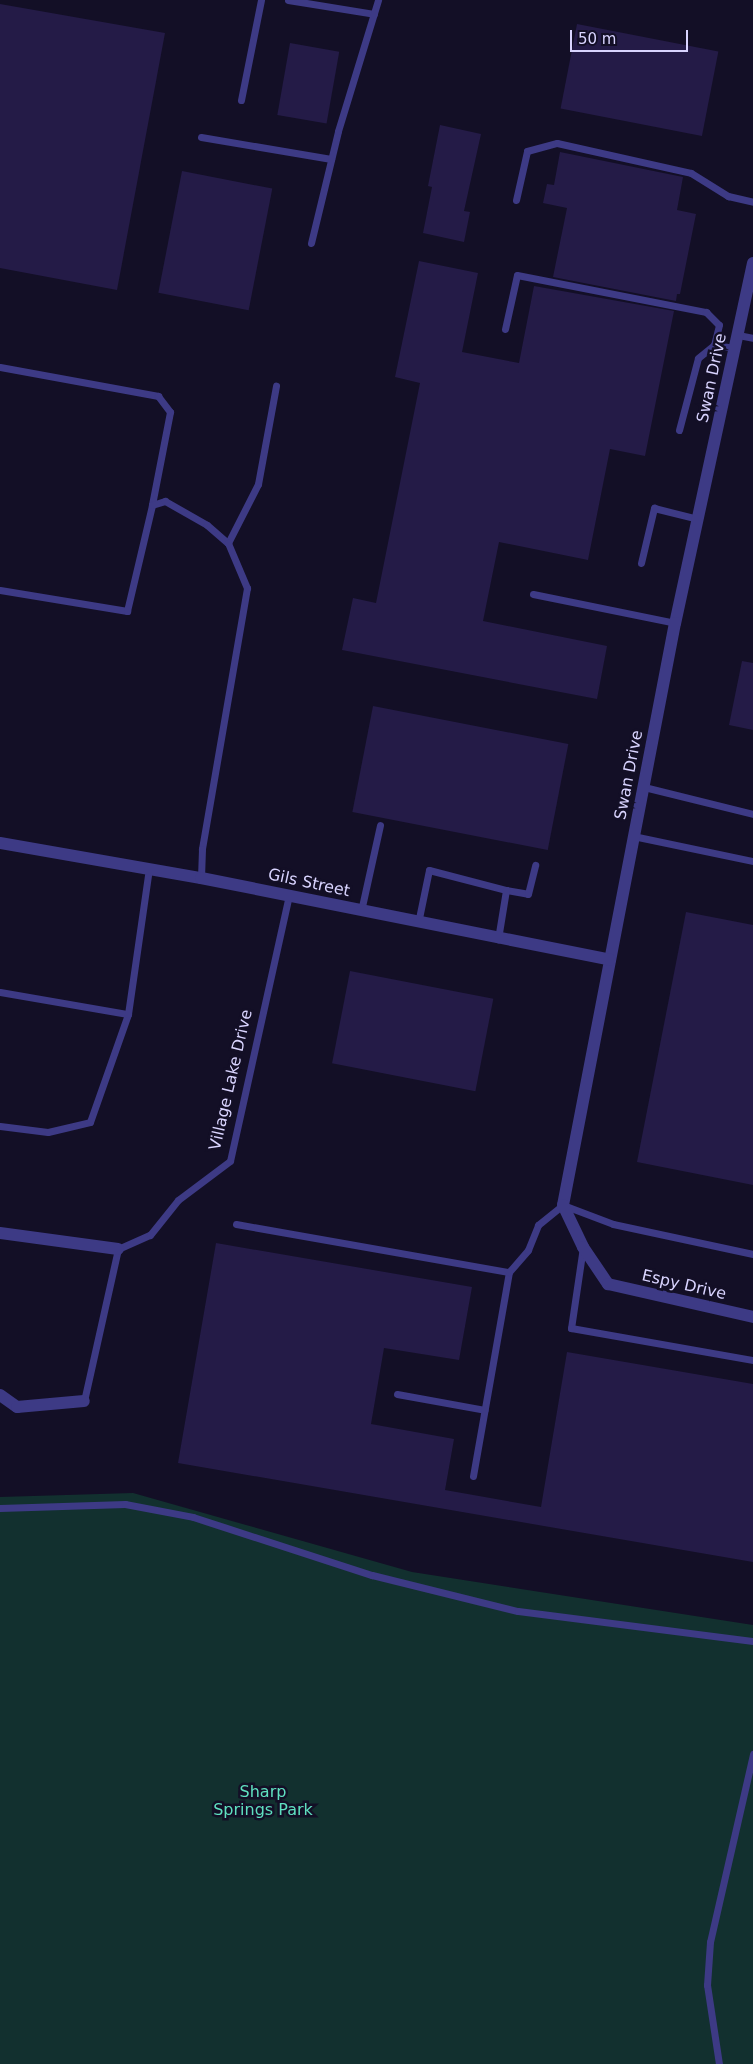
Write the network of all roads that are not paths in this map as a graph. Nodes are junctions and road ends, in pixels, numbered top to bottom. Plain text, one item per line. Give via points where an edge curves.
1 (261, 0) edge
2 (288, 0) edge
3 (378, 0) edge
4 (374, 14) junction
5 (241, 100) dead end
6 (201, 137) dead end
7 (331, 159) junction
8 (516, 200) dead end
9 (753, 202) edge
10 (311, 243) dead end
11 (753, 264) edge
12 (749, 298) edge
13 (505, 329) dead end
14 (738, 335) junction
15 (753, 338) edge
16 (714, 345) junction
17 (735, 348) junction
18 (0, 367) edge
19 (276, 386) dead end
20 (679, 430) dead end
21 (152, 505) junction
22 (698, 518) junction
23 (228, 543) junction
24 (641, 563) dead end
25 (0, 590) edge
26 (533, 594) dead end
27 (675, 624) junction
28 (644, 787) junction
29 (753, 814) edge
30 (380, 825) dead end
31 (633, 836) junction
32 (0, 843) edge
33 (753, 861) edge
34 (534, 865) dead end
35 (149, 869) junction
36 (201, 878) junction
37 (506, 890) junction
38 (289, 896) junction
39 (362, 911) junction
40 (418, 923) junction
41 (498, 939) junction
42 (610, 960) junction
43 (0, 992) edge
44 (128, 1014) junction
45 (0, 1126) edge
46 (563, 1205) junction
47 (236, 1224) dead end
48 (0, 1233) edge
49 (584, 1247) junction
50 (118, 1249) junction
51 (753, 1254) edge
52 (509, 1272) junction
53 (753, 1317) edge
54 (753, 1360) edge
55 (398, 1394) dead end
56 (0, 1395) edge
57 (84, 1401) joint
58 (485, 1410) junction
59 (473, 1476) dead end
60 (0, 1508) edge
61 (753, 1641) edge
62 (753, 1754) edge
63 (719, 2064) edge

1 - 5 lane
2 - 4 lane
3 - 4 lane
4 - 7 lane
6 - 7 lane
7 - 10 lane
8 - 9 lane via 527,151 557,143 691,173 728,196
11 - 12 street, Swan Drive
12 - 14 street, Swan Drive
13 - 16 lane via 518,275 706,312 719,325
14 - 15 lane
14 - 17 street, Swan Drive
16 - 17 lane
16 - 20 lane via 698,358
17 - 22 street, Swan Drive
18 - 21 lane via 158,396 170,412
19 - 23 lane via 258,484
21 - 23 lane via 165,501 207,525
21 - 25 lane via 127,611
22 - 24 lane via 654,508
22 - 27 street, Swan Drive
23 - 36 lane via 247,588 202,849
26 - 27 lane
27 - 28 street, Swan Drive
28 - 29 lane
28 - 31 street, Swan Drive
30 - 39 lane
31 - 33 lane
31 - 42 street, Swan Drive
32 - 35 street, Gils Street
34 - 37 lane via 528,894
35 - 36 street, Gils Street
35 - 44 lane
36 - 38 street, Gils Street
37 - 40 lane via 429,870
37 - 41 lane
38 - 39 street, Gils Street
38 - 50 lane, Village Lake Drive via 230,1161 178,1200 150,1235
39 - 40 street, Gils Street
40 - 41 street, Gils Street
41 - 42 street, Gils Street
42 - 46 street, Swan Drive
43 - 44 lane
44 - 45 lane via 90,1122 48,1132
46 - 49 street
46 - 51 lane via 613,1224
46 - 52 lane via 538,1225 528,1250
47 - 52 lane
48 - 50 street
49 - 53 street, Espy Drive via 608,1284
49 - 54 lane via 570,1328
50 - 57 lane
52 - 58 lane
55 - 58 lane
56 - 57 street via 17,1407
58 - 59 lane
60 - 61 lane via 125,1504 193,1517 372,1575 518,1611
62 - 63 lane via 710,1942 707,1985

